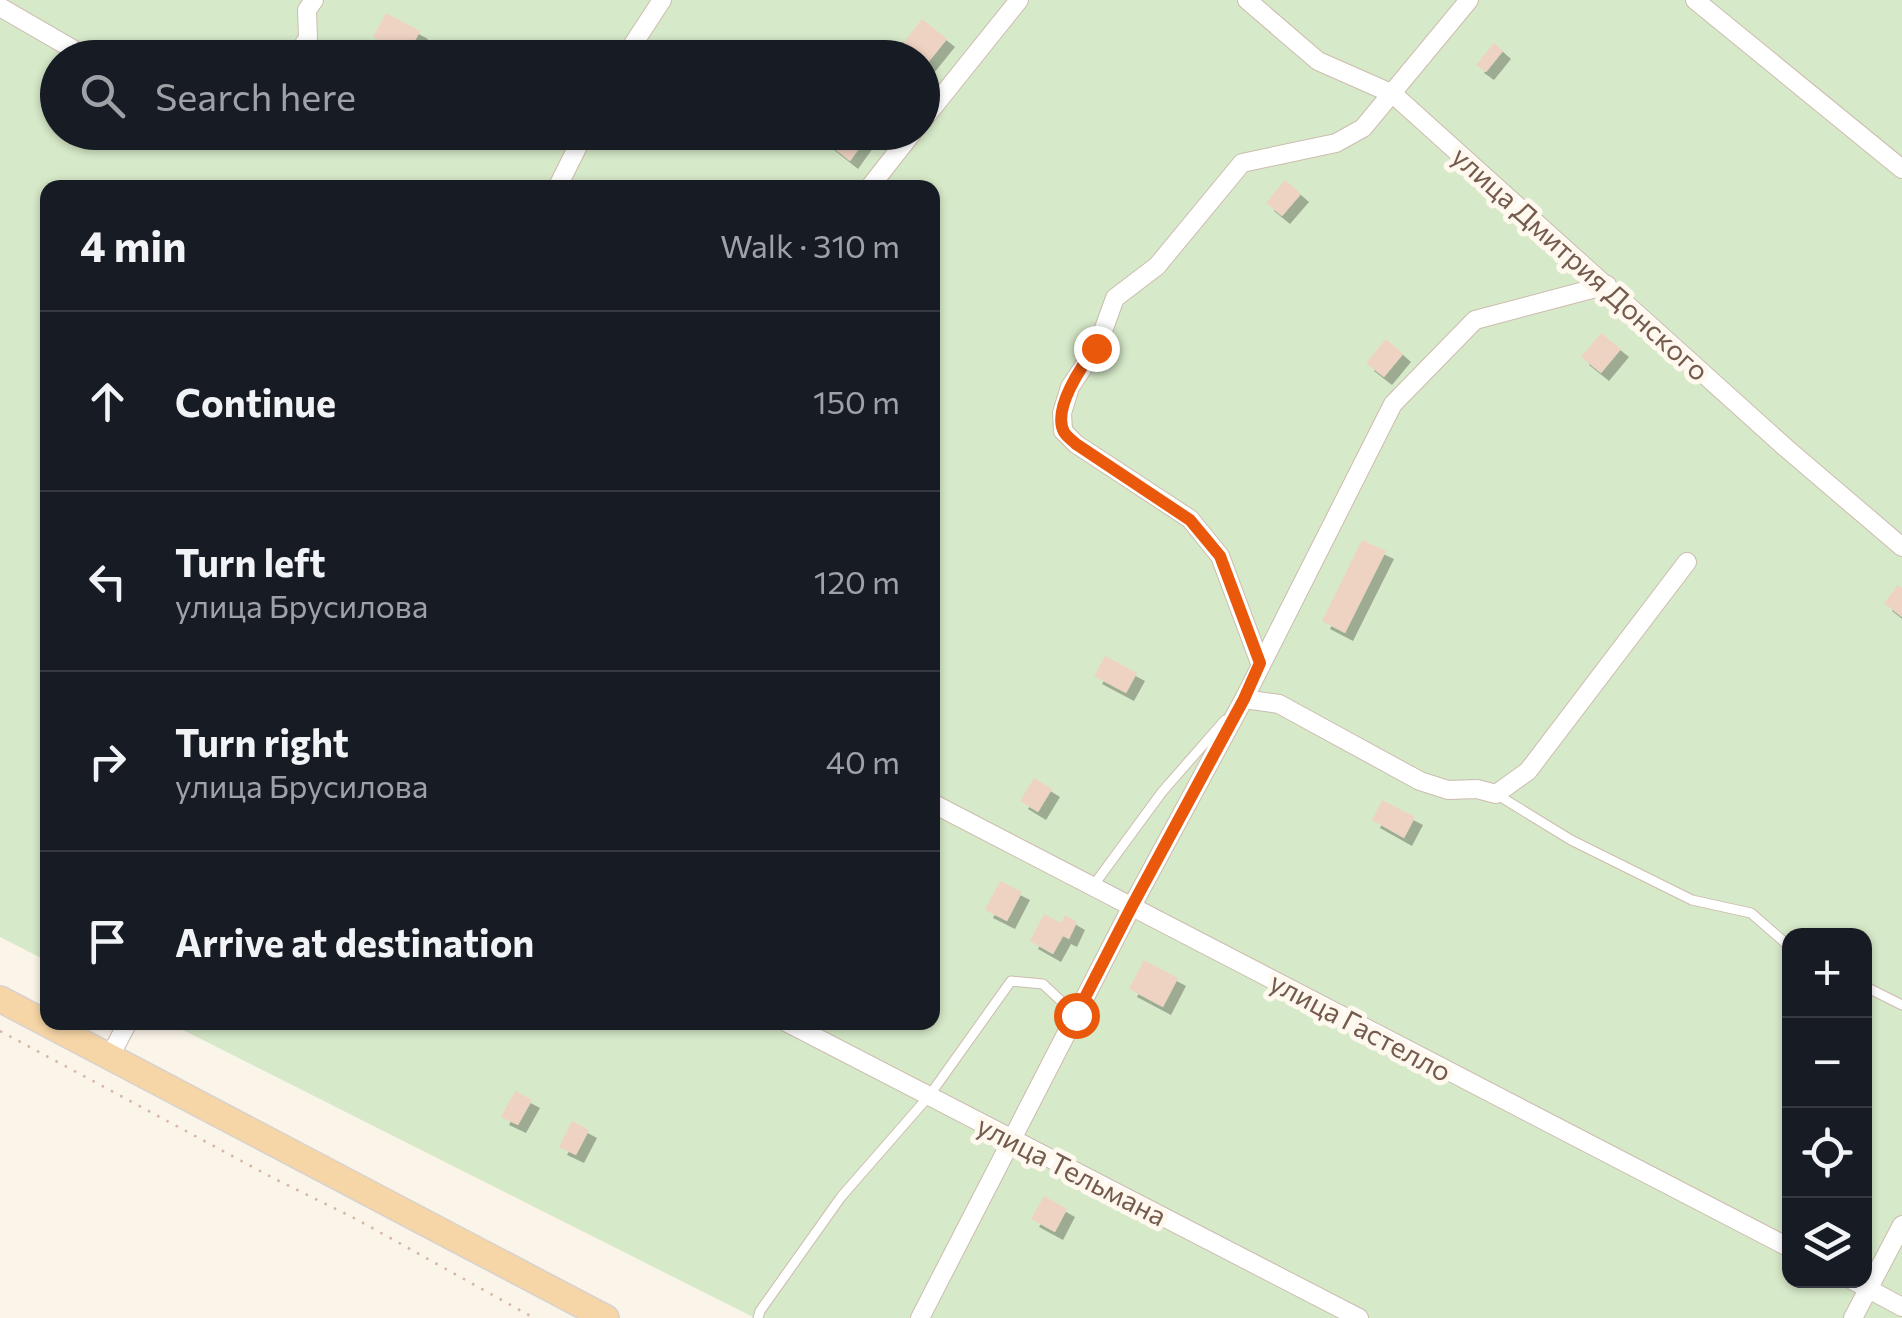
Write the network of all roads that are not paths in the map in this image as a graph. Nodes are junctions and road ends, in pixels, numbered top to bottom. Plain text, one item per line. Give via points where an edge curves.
1 (314, 0) edge
2 (662, 0) edge
3 (1019, 0) edge
4 (1247, 0) edge
5 (1469, 0) edge
6 (1695, 0) edge
7 (0, 8) edge
8 (56, 40) edge
9 (307, 40) edge
10 (636, 40) edge
11 (1392, 94) junction
12 (940, 98) edge
13 (576, 150) edge
14 (899, 150) edge
15 (1902, 169) edge
16 (562, 180) edge
17 (875, 180) edge
18 (1607, 285) junction
19 (1902, 548) edge
20 (1687, 562) dead end
21 (1260, 663) junction
22 (1244, 699) junction
23 (1496, 794) junction
24 (940, 807) edge
25 (1093, 886) junction
26 (1132, 906) junction
27 (1782, 940) edge
28 (1872, 990) edge
29 (0, 999) edge
30 (1902, 1005) edge
31 (1076, 1015) junction
32 (40, 1021) edge
33 (57, 1030) edge
34 (124, 1030) edge
35 (801, 1030) edge
36 (109, 1058) junction
37 (929, 1096) junction
38 (1012, 1139) junction
39 (1902, 1224) edge
40 (1782, 1244) edge
41 (1872, 1268) edge
42 (1859, 1288) edge
43 (1866, 1288) edge
44 (1902, 1307) edge
45 (606, 1318) edge
46 (758, 1318) edge
47 (920, 1318) edge
48 (1359, 1318) edge
49 (1853, 1318) edge

1 - 9 street via 306,10
2 - 10 street
3 - 12 street
4 - 11 street, улица Дмитрия Донского via 1318,61
5 - 11 street
6 - 15 street
7 - 8 street
11 - 18 street, улица Дмитрия Донского
11 - 21 street via 1363,128 1336,143 1242,163 1157,266 1115,298 1062,414 1063,431 1076,444 1190,520 1220,556
13 - 16 street
14 - 17 street
18 - 19 street, улица Дмитрия Донского
18 - 21 street via 1476,320 1393,404
20 - 23 street via 1528,772
21 - 22 street
22 - 23 street via 1279,704 1420,781
22 - 25 lane via 1162,792
22 - 26 street
23 - 27 lane via 1692,900 1751,913
24 - 25 street, улица Гастелло
25 - 26 street, улица Гастелло
26 - 31 street
26 - 40 street, улица Гастелло
28 - 30 lane
29 - 32 main road
31 - 37 lane via 1042,984 1010,981
31 - 38 street
33 - 36 main road
34 - 36 street
35 - 37 street, улица Тельмана
36 - 45 main road
37 - 38 street, улица Тельмана
37 - 46 lane via 842,1198
38 - 47 street
38 - 48 street, улица Тельмана
39 - 41 street
42 - 49 street
43 - 44 street

